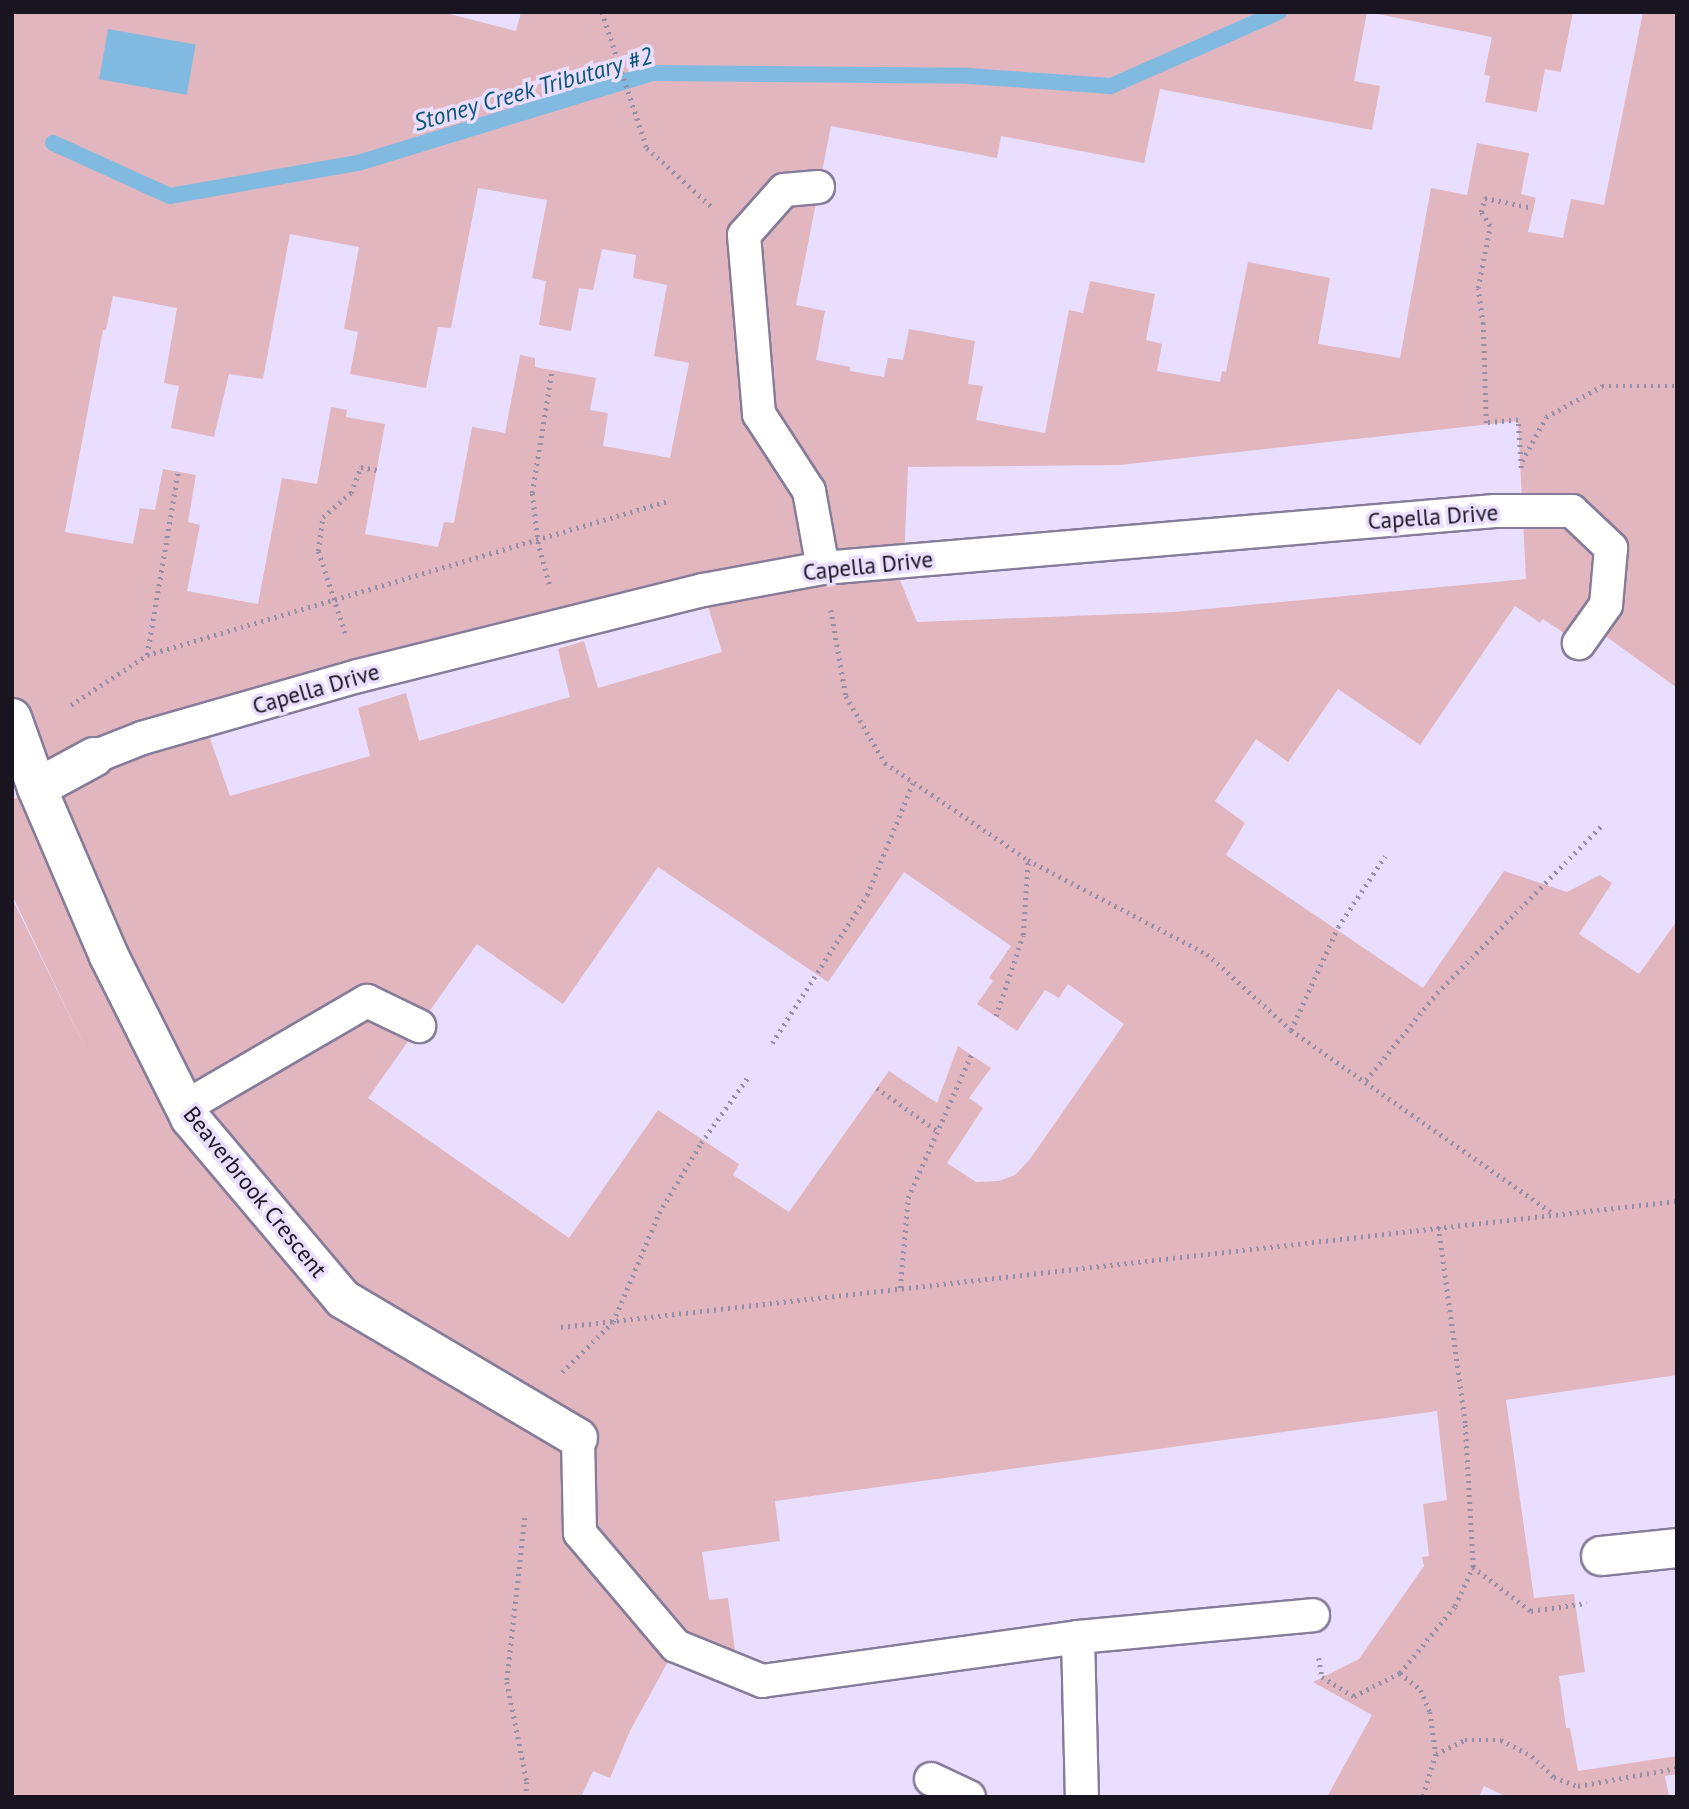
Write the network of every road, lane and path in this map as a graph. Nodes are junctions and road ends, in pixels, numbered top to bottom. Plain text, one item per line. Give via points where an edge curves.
1 (602, 12) edge
2 (818, 187) dead end
3 (1533, 208) dead end
4 (744, 235) junction
5 (552, 370) dead end
6 (1677, 386) edge
7 (1521, 464) junction
8 (377, 470) dead end
9 (177, 472) dead end
10 (671, 500) dead end
11 (1509, 511) junction
12 (537, 539) junction
13 (824, 568) junction
14 (334, 598) junction
15 (560, 625) junction
16 (1578, 643) dead end
17 (147, 655) junction
18 (358, 676) junction
19 (71, 705) dead end
20 (12, 718) edge
21 (94, 757) joint
22 (914, 782) junction
23 (37, 788) junction
24 (1603, 824) dead end
25 (1385, 856) dead end
26 (1028, 860) junction
27 (996, 1016) dead end
28 (419, 1026) dead end
29 (1291, 1030) junction
30 (772, 1043) dead end
31 (971, 1055) dead end
32 (748, 1077) dead end
33 (1366, 1080) junction
34 (877, 1088) dead end
35 (183, 1108) junction
36 (939, 1132) junction
37 (1677, 1200) edge
38 (1554, 1214) junction
39 (1438, 1227) junction
40 (900, 1288) junction
41 (612, 1322) junction
42 (561, 1327) dead end
43 (526, 1407) junction
44 (578, 1437) joint
45 (525, 1518) dead end
46 (1677, 1548) edge
47 (1601, 1556) joint
48 (1473, 1567) junction
49 (1314, 1615) dead end
50 (1078, 1637) junction
51 (1400, 1673) junction
52 (1322, 1677) dead end
53 (1436, 1754) junction
54 (1677, 1768) edge
55 (931, 1779) dead end
56 (526, 1797) edge
57 (969, 1797) edge
58 (1082, 1797) edge
59 (1423, 1797) edge

1 - 4 path via 647,148
2 - 4 lane via 784,190
3 - 7 path via 1485,198 1481,212 1490,226 1478,288 1486,423 1518,420
4 - 13 lane via 759,414 809,491
5 - 12 path via 532,493
6 - 7 path via 1602,386 1546,417
7 - 11 path
7 - 11 path
8 - 14 path via 361,467 351,493 323,517 318,551
9 - 17 path
10 - 12 path
11 - 13 lane, Capella Drive
11 - 16 lane, Capella Drive via 1573,511 1611,548 1606,605
12 - 14 path
12 - 15 path
13 - 15 lane, Capella Drive via 703,590
13 - 22 path via 846,696 885,763
14 - 17 path
14 - 18 path
15 - 18 lane, Capella Drive
17 - 19 path
18 - 21 lane, Capella Drive via 142,738
20 - 23 street, Beaverbrook Crescent
21 - 23 street, Capella Drive
22 - 26 path
22 - 30 path via 867,895
23 - 35 street, Beaverbrook Crescent via 109,956
24 - 33 path via 1437,993
25 - 29 path via 1338,927
26 - 27 path via 1023,935
26 - 29 path via 1207,954
28 - 35 lane via 368,1001
29 - 33 path
31 - 36 path
32 - 41 path via 659,1213
33 - 38 path
34 - 36 path
35 - 43 street, Beaverbrook Crescent via 344,1299
36 - 40 path via 908,1198
37 - 38 path
38 - 39 path
39 - 40 path
39 - 48 path via 1465,1423
40 - 41 path
41 - 42 path
41 - 43 path
43 - 44 street, Beaverbrook Crescent
44 - 50 lane via 580,1533 676,1646 762,1681
45 - 56 path via 507,1682
46 - 47 street
47 - 48 path via 1604,1600 1531,1611
48 - 51 path via 1455,1606
49 - 50 lane
50 - 58 lane
51 - 52 path via 1354,1696
51 - 53 path via 1421,1690 1430,1712
53 - 54 path via 1465,1740 1501,1740 1532,1756 1553,1777 1578,1786
53 - 59 path
55 - 57 lane

